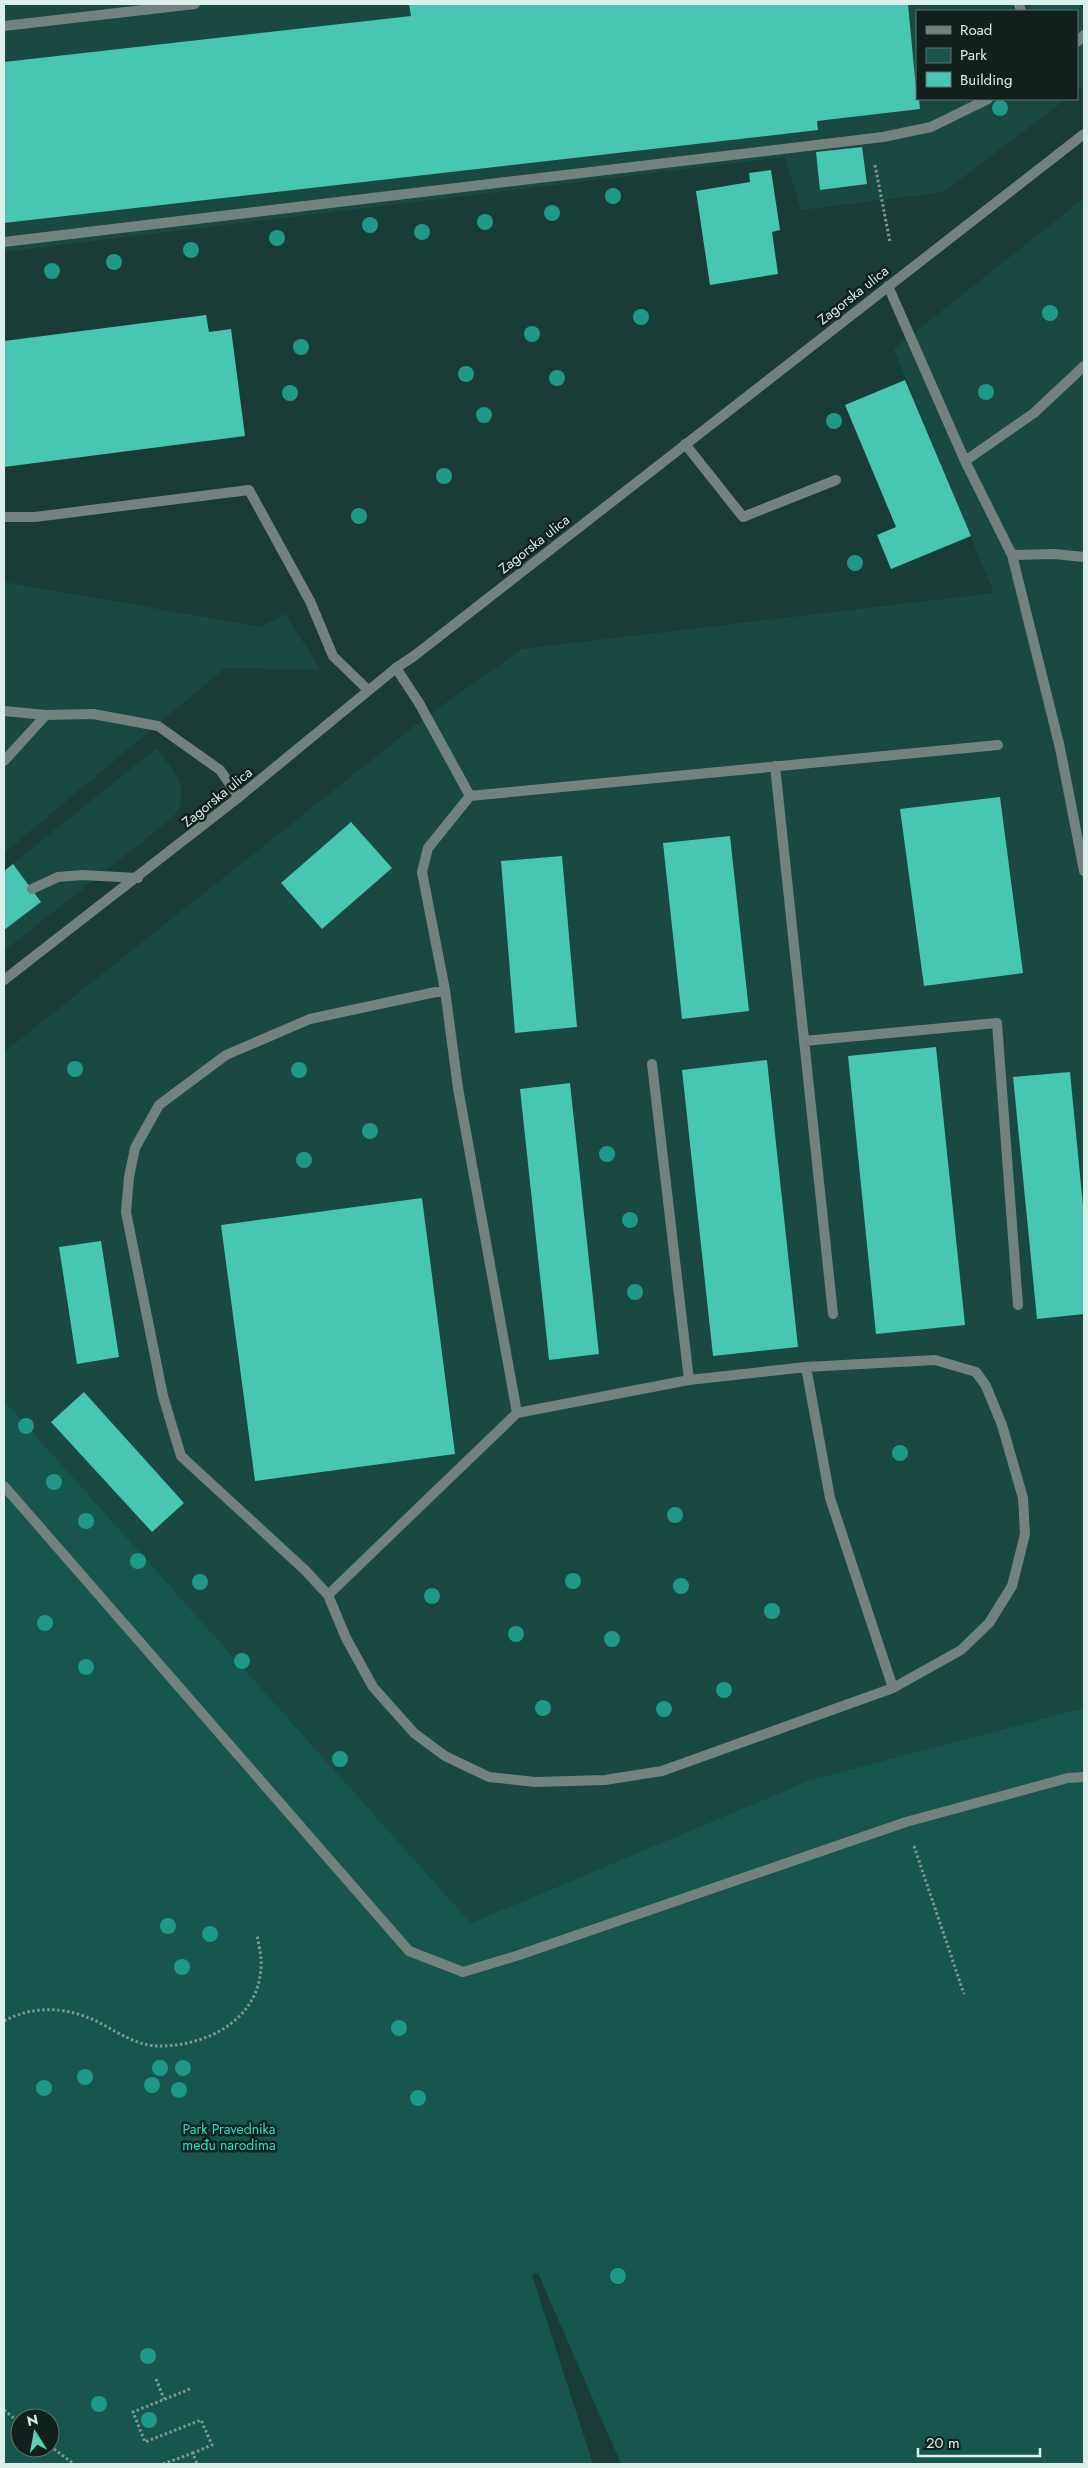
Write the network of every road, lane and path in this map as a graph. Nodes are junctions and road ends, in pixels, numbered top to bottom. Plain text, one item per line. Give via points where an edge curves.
1 (195, 4) edge
2 (4, 26) edge
3 (986, 100) edge
4 (1084, 134) edge
5 (870, 138) junction
6 (4, 242) edge
7 (890, 242) dead end
8 (888, 286) junction
9 (1084, 366) edge
10 (685, 444) junction
11 (965, 461) junction
12 (836, 480) dead end
13 (4, 517) edge
14 (1012, 555) junction
15 (1084, 557) edge
16 (396, 668) junction
17 (368, 690) junction
18 (4, 711) edge
19 (46, 716) junction
20 (998, 745) dead end
21 (4, 761) edge
22 (775, 766) junction
23 (470, 796) junction
24 (239, 797) junction
25 (1084, 870) edge
26 (138, 878) junction
27 (32, 889) dead end
28 (4, 980) edge
29 (445, 990) junction
30 (804, 1041) junction
31 (652, 1064) dead end
32 (1018, 1305) dead end
33 (833, 1314) dead end
34 (806, 1367) junction
35 (689, 1380) junction
36 (517, 1413) junction
37 (4, 1486) edge
38 (328, 1596) junction
39 (894, 1688) junction
40 (1084, 1777) edge
41 (906, 1822) junction
42 (257, 1935) dead end
43 (964, 1994) dead end
44 (4, 2020) edge
45 (156, 2380) dead end
46 (190, 2389) dead end
47 (164, 2399) junction
48 (193, 2453) junction
49 (60, 2454) edge
50 (74, 2464) edge
51 (163, 2464) edge
52 (198, 2464) edge

1 - 2 street
3 - 5 street via 931,127
4 - 8 street, Zagorska ulica
5 - 6 street
5 - 7 path
8 - 10 street, Zagorska ulica
8 - 11 street
9 - 11 street via 1034,413
10 - 12 street via 743,517
10 - 16 street, Zagorska ulica
11 - 14 street
13 - 17 street via 35,517 249,490 310,601 333,656
14 - 15 street
14 - 25 street via 1060,748
16 - 17 street, Zagorska ulica
16 - 23 street
17 - 24 street, Zagorska ulica
18 - 19 street
19 - 21 street
19 - 24 street via 93,714 158,726 220,770
20 - 22 street
22 - 23 street
22 - 30 street
23 - 29 street via 428,848 422,872
24 - 26 street, Zagorska ulica
26 - 27 street via 58,877
26 - 28 street, Zagorska ulica
29 - 36 street via 458,1088
29 - 38 street via 310,1019 226,1055 160,1105 135,1148 129,1177 126,1212 163,1396 181,1456 306,1571
30 - 32 street via 997,1023
30 - 33 street
31 - 35 street
34 - 35 street
34 - 39 street via 830,1498
34 - 39 street via 935,1360 976,1372 986,1386 1002,1425 1023,1498 1025,1534 1012,1586 989,1623 961,1650
35 - 36 street
36 - 38 street
37 - 41 street via 409,1951 463,1972
38 - 39 street via 373,1687 414,1733 445,1756 490,1777 535,1782 605,1780 662,1772
40 - 41 street via 1068,1778
41 - 43 path
42 - 44 path via 261,1972 248,2008 221,2032 200,2041 158,2046 123,2036 101,2023 55,2010 37,2009
45 - 47 path
46 - 47 path
47 - 48 path via 132,2412 145,2442 201,2420 212,2445
48 - 51 path
48 - 52 path
49 - 50 path

